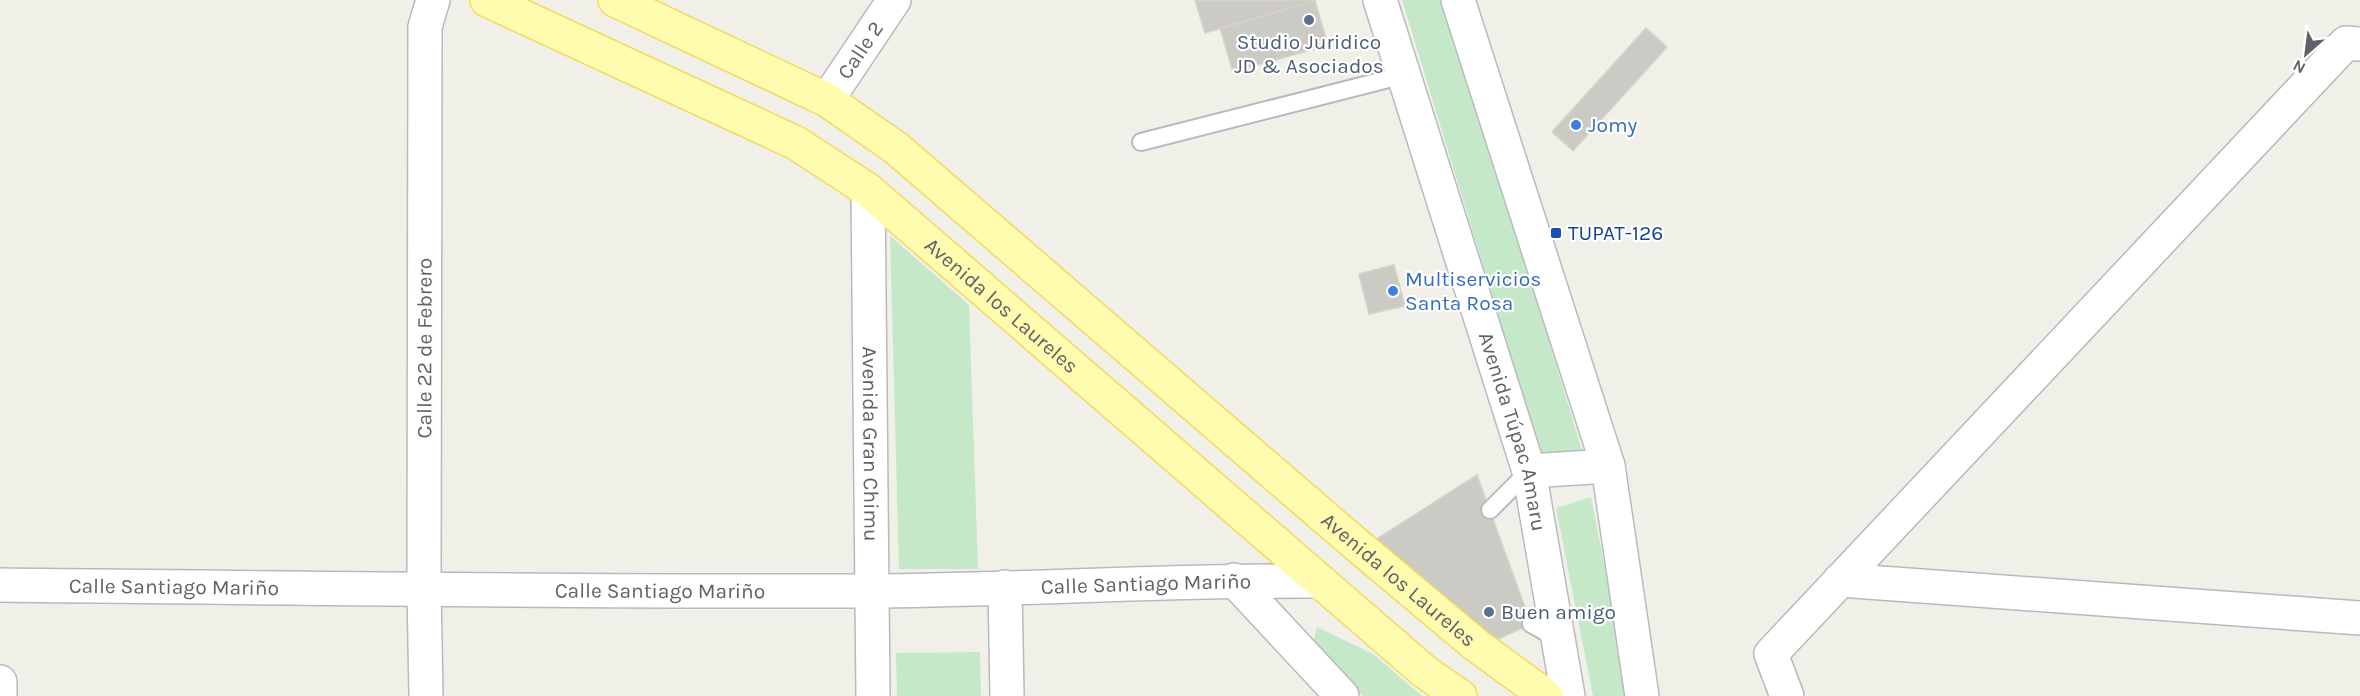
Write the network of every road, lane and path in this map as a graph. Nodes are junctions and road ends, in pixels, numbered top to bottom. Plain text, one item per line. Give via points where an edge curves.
1 (433, 0) edge
2 (487, 0) edge
3 (615, 0) edge
4 (894, 0) edge
5 (1380, 0) edge
6 (1458, 0) edge
7 (2360, 44) edge
8 (1404, 75) junction
9 (827, 100) junction
10 (1141, 142) dead end
11 (868, 190) junction
12 (1608, 466) junction
13 (1529, 471) junction
14 (1490, 510) dead end
15 (1234, 580) junction
16 (1840, 580) junction
17 (1319, 581) junction
18 (0, 585) edge
19 (1005, 587) junction
20 (424, 590) junction
21 (872, 591) junction
22 (2360, 618) edge
23 (0, 682) edge
24 (0, 696) edge
25 (426, 696) edge
26 (873, 696) edge
27 (1006, 696) edge
28 (1342, 696) edge
29 (1460, 696) edge
30 (1546, 696) edge
31 (1568, 696) edge
32 (1642, 696) edge
33 (1787, 696) edge

1 - 20 street, Calle 22 de Febrero via 425,27
2 - 11 main road, Avenida los Laureles via 796,142
3 - 9 main road, Avenida los Laureles
4 - 9 street, Calle 2
5 - 8 street, Avenida Túpac Amaru
6 - 12 street
7 - 16 street via 2346,43
8 - 10 lane
8 - 13 street, Avenida Túpac Amaru
9 - 30 main road, Avenida los Laureles via 896,148 1358,546 1476,645
11 - 17 main road, Avenida los Laureles
11 - 21 street, Avenida Gran Chimu
12 - 13 street
12 - 32 street
13 - 14 lane
13 - 31 street, Avenida Túpac Amaru via 1544,631
15 - 17 street, Calle Santiago Mariño
15 - 19 street, Calle Santiago Mariño
15 - 28 street
16 - 22 street
16 - 33 street via 1771,654
17 - 29 main road, Avenida los Laureles via 1425,672
18 - 20 street, Calle Santiago Mariño
19 - 21 street, Calle Santiago Mariño
19 - 27 street
20 - 21 street, Calle Santiago Mariño
20 - 25 street, Calle 22 de Febrero
21 - 26 street, Avenida Gran Chimu
23 - 24 street

